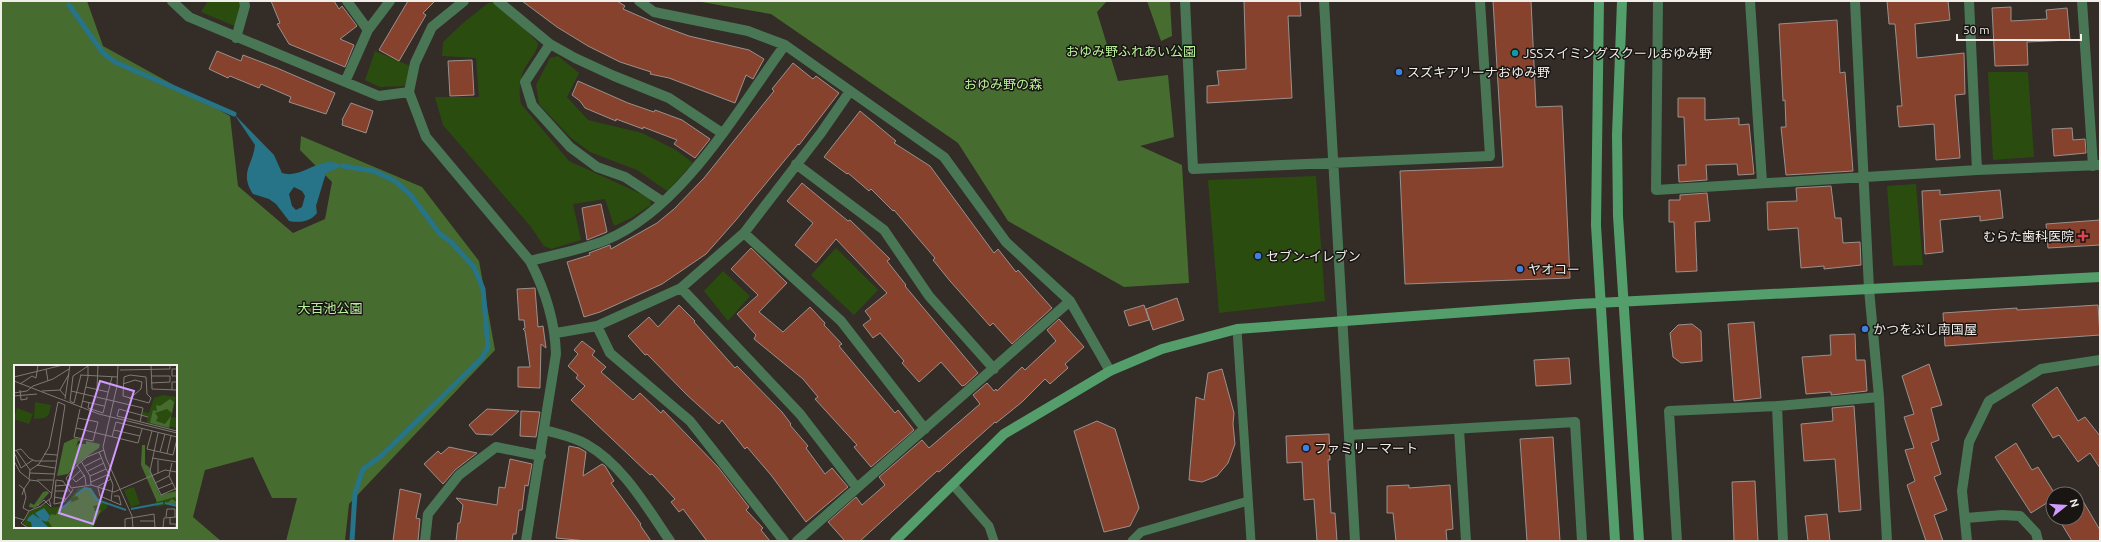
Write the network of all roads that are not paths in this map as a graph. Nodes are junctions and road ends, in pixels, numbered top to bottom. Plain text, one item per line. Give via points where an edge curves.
1 (172, 1) edge
2 (244, 1) edge
3 (347, 1) edge
4 (390, 1) edge
5 (498, 1) edge
6 (639, 1) edge
7 (1185, 1) edge
8 (1324, 1) edge
9 (1480, 1) edge
10 (1599, 1) edge
11 (1622, 1) edge
12 (1658, 1) edge
13 (1750, 1) edge
14 (1855, 1) edge
15 (1969, 1) edge
16 (1979, 1) edge
17 (2082, 1) edge
18 (462, 2) edge
19 (368, 30) junction
20 (236, 38) junction
21 (550, 44) junction
22 (785, 45) junction
23 (346, 82) junction
24 (850, 91) junction
25 (409, 92) junction
26 (722, 133) junction
27 (1333, 163) junction
28 (796, 164) junction
29 (2096, 166) edge
30 (1977, 170) junction
31 (1864, 178) junction
32 (1762, 182) junction
33 (663, 202) junction
34 (744, 233) junction
35 (530, 261) junction
36 (2100, 277) edge
37 (681, 288) junction
38 (1869, 290) junction
39 (1070, 301) junction
40 (1624, 302) junction
41 (1600, 303) junction
42 (1343, 321) junction
43 (597, 326) junction
44 (1237, 328) junction
45 (556, 333) junction
46 (2100, 360) edge
47 (994, 369) junction
48 (1110, 371) junction
49 (1879, 397) junction
50 (1777, 406) junction
51 (1459, 429) junction
52 (545, 430) junction
53 (925, 430) junction
54 (1349, 435) junction
55 (540, 456) junction
56 (953, 485) junction
57 (857, 488) junction
58 (1248, 501) junction
59 (1966, 518) junction
60 (425, 541) edge
61 (526, 541) edge
62 (670, 541) edge
63 (784, 541) edge
64 (798, 541) edge
65 (895, 541) edge
66 (994, 541) edge
67 (1132, 541) edge
68 (1251, 541) edge
69 (1355, 541) edge
70 (1466, 541) edge
71 (1582, 541) edge
72 (1615, 541) edge
73 (1639, 541) edge
74 (1677, 541) edge
75 (1783, 541) edge
76 (1887, 541) edge
77 (1967, 541) edge
78 (2038, 541) edge

1 - 20 street via 189,17
2 - 20 street via 245,6
3 - 19 street
4 - 19 street
5 - 21 street
6 - 22 street via 654,12 748,31
7 - 27 street via 1193,169
8 - 27 street
9 - 27 street via 1490,156
10 - 41 street via 1596,226
11 - 40 street via 1617,135 1618,216
12 - 32 street via 1656,190
13 - 32 street
14 - 31 street
15 - 16 street
15 - 30 street
17 - 29 street
18 - 25 street via 432,27 414,62
19 - 23 street
20 - 23 street
21 - 26 street via 614,76 669,98
21 - 33 street via 525,82 532,105 570,147 597,167 625,177
22 - 24 street
22 - 26 street
23 - 25 street via 379,96
24 - 28 street
24 - 39 street via 944,157 1006,242
25 - 35 street via 426,137
26 - 33 street via 693,172
27 - 42 street
28 - 34 street
28 - 47 street via 884,230 929,296
29 - 30 street
30 - 31 street
31 - 32 street
31 - 38 street
33 - 35 street via 647,216 606,240
34 - 37 street
34 - 53 street via 841,321
35 - 45 street via 542,284
36 - 38 street
37 - 43 street
37 - 57 street via 795,408
38 - 40 street
38 - 49 street
39 - 47 street
39 - 48 street
40 - 41 street
40 - 73 street
41 - 42 street
41 - 72 street
42 - 44 street
42 - 54 street
43 - 45 street
43 - 63 street via 610,353 690,421
44 - 48 street via 1162,349
44 - 58 lane
45 - 52 street via 556,354
46 - 59 street via 2041,369 1989,401 1969,442 1962,491
47 - 53 street
48 - 56 street via 1004,434
49 - 50 street
49 - 76 street
50 - 74 street via 1669,411
50 - 75 street
51 - 54 street
51 - 70 street
51 - 71 street via 1575,422
52 - 55 street
52 - 62 street via 584,443 608,459 634,489
53 - 57 street
54 - 69 street
55 - 60 street via 496,447 459,475 428,514
55 - 61 street
56 - 65 street
56 - 66 lane via 989,526
57 - 64 street
58 - 67 lane via 1142,532
58 - 68 lane
59 - 77 street
59 - 78 street via 2020,516 2036,533

